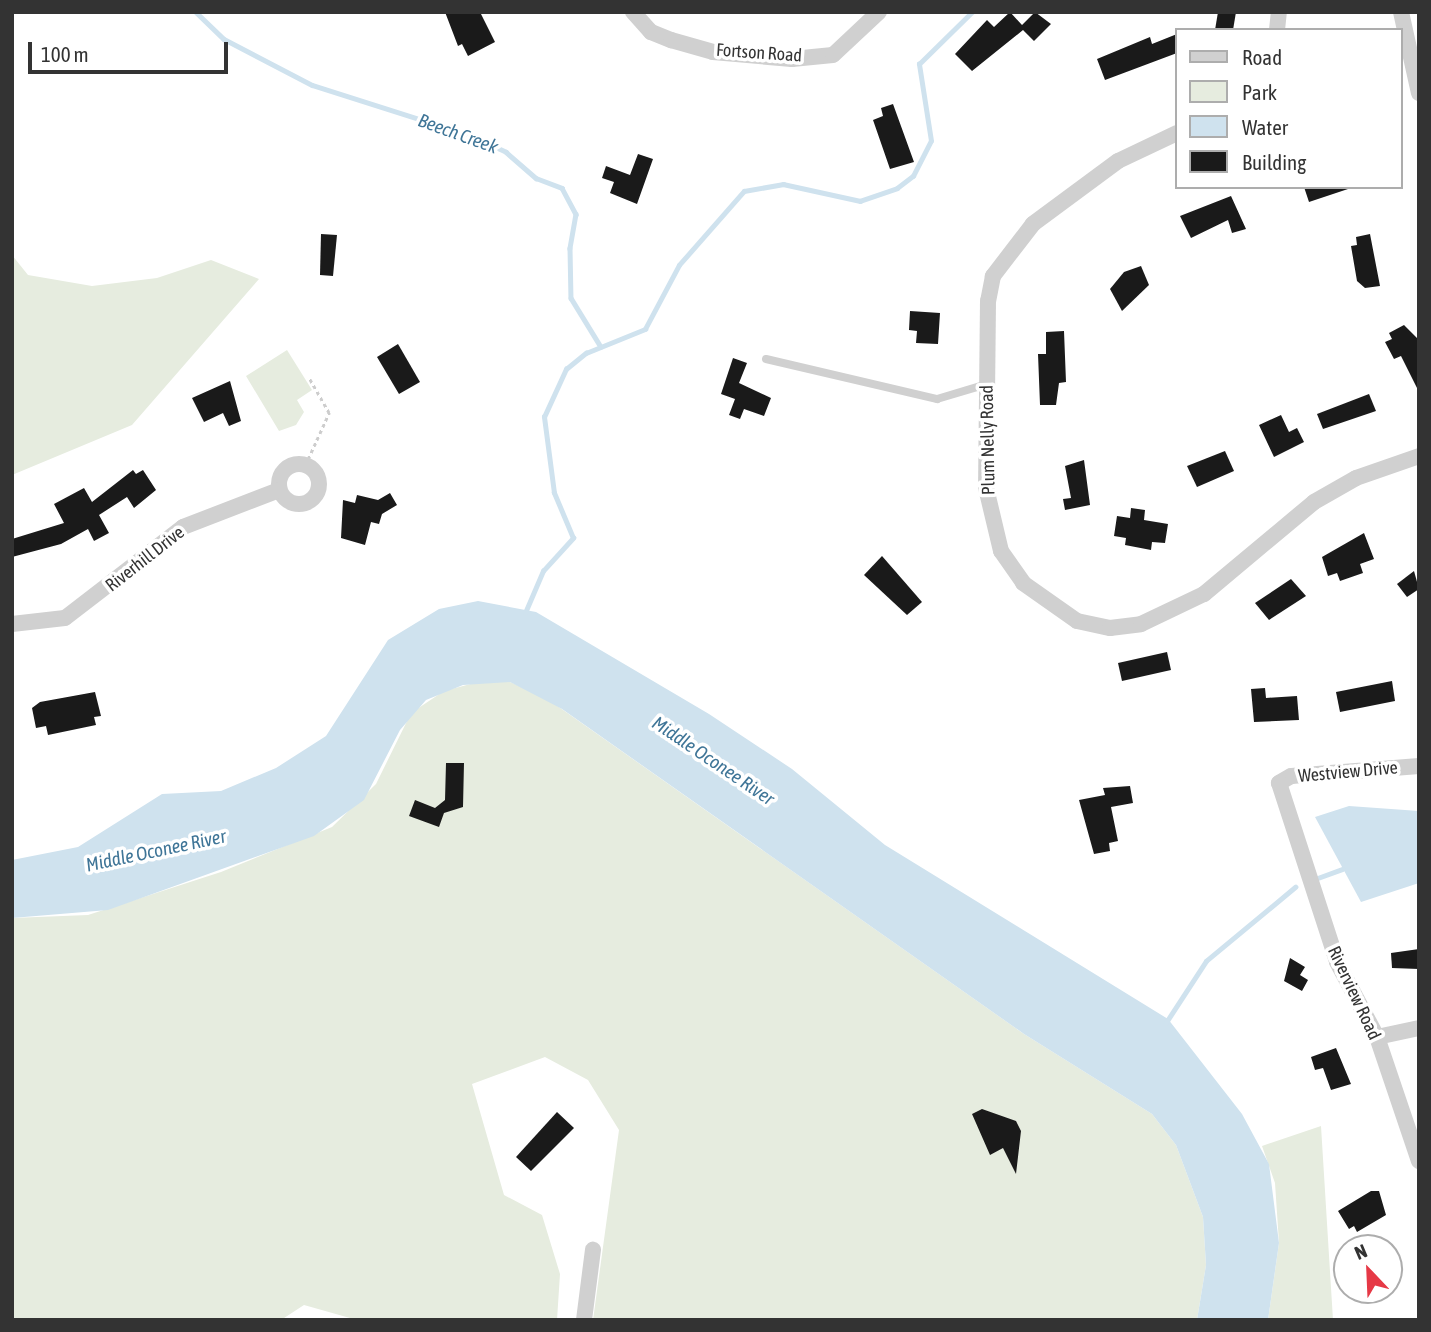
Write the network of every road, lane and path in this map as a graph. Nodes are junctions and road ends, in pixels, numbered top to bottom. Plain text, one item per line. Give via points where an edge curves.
1 (633, 12) edge
2 (879, 12) edge
3 (1401, 12) edge
4 (1419, 93) edge
5 (1176, 134) edge
6 (766, 359) dead end
7 (309, 379) dead end
8 (987, 384) junction
9 (1419, 456) edge
10 (308, 459) dead end
11 (279, 490) dead end
12 (12, 624) edge
13 (1419, 766) edge
14 (1279, 783) joint
15 (1419, 1028) edge
16 (1377, 1037) junction
17 (1419, 1161) edge
18 (593, 1250) dead end
19 (584, 1320) edge

1 - 2 street, Fortson Road via 651,32 671,40 713,51 792,59 833,55
3 - 4 street
5 - 8 street, Plum Nelly Road via 1108,168 1033,224 1007,252 993,276 988,300
6 - 8 lane via 937,399
7 - 10 path via 322,393 329,413
8 - 9 street, Plum Nelly Road via 986,488 1003,555 1045,601 1077,621 1110,628 1173,612 1250,559 1314,502 1356,478
11 - 12 street, Riverhill Drive via 183,527 65,618
13 - 14 street, Westview Drive via 1291,776
14 - 16 street, Riverview Road via 1337,962
15 - 16 street
16 - 17 street, Riverview Road
18 - 19 street

